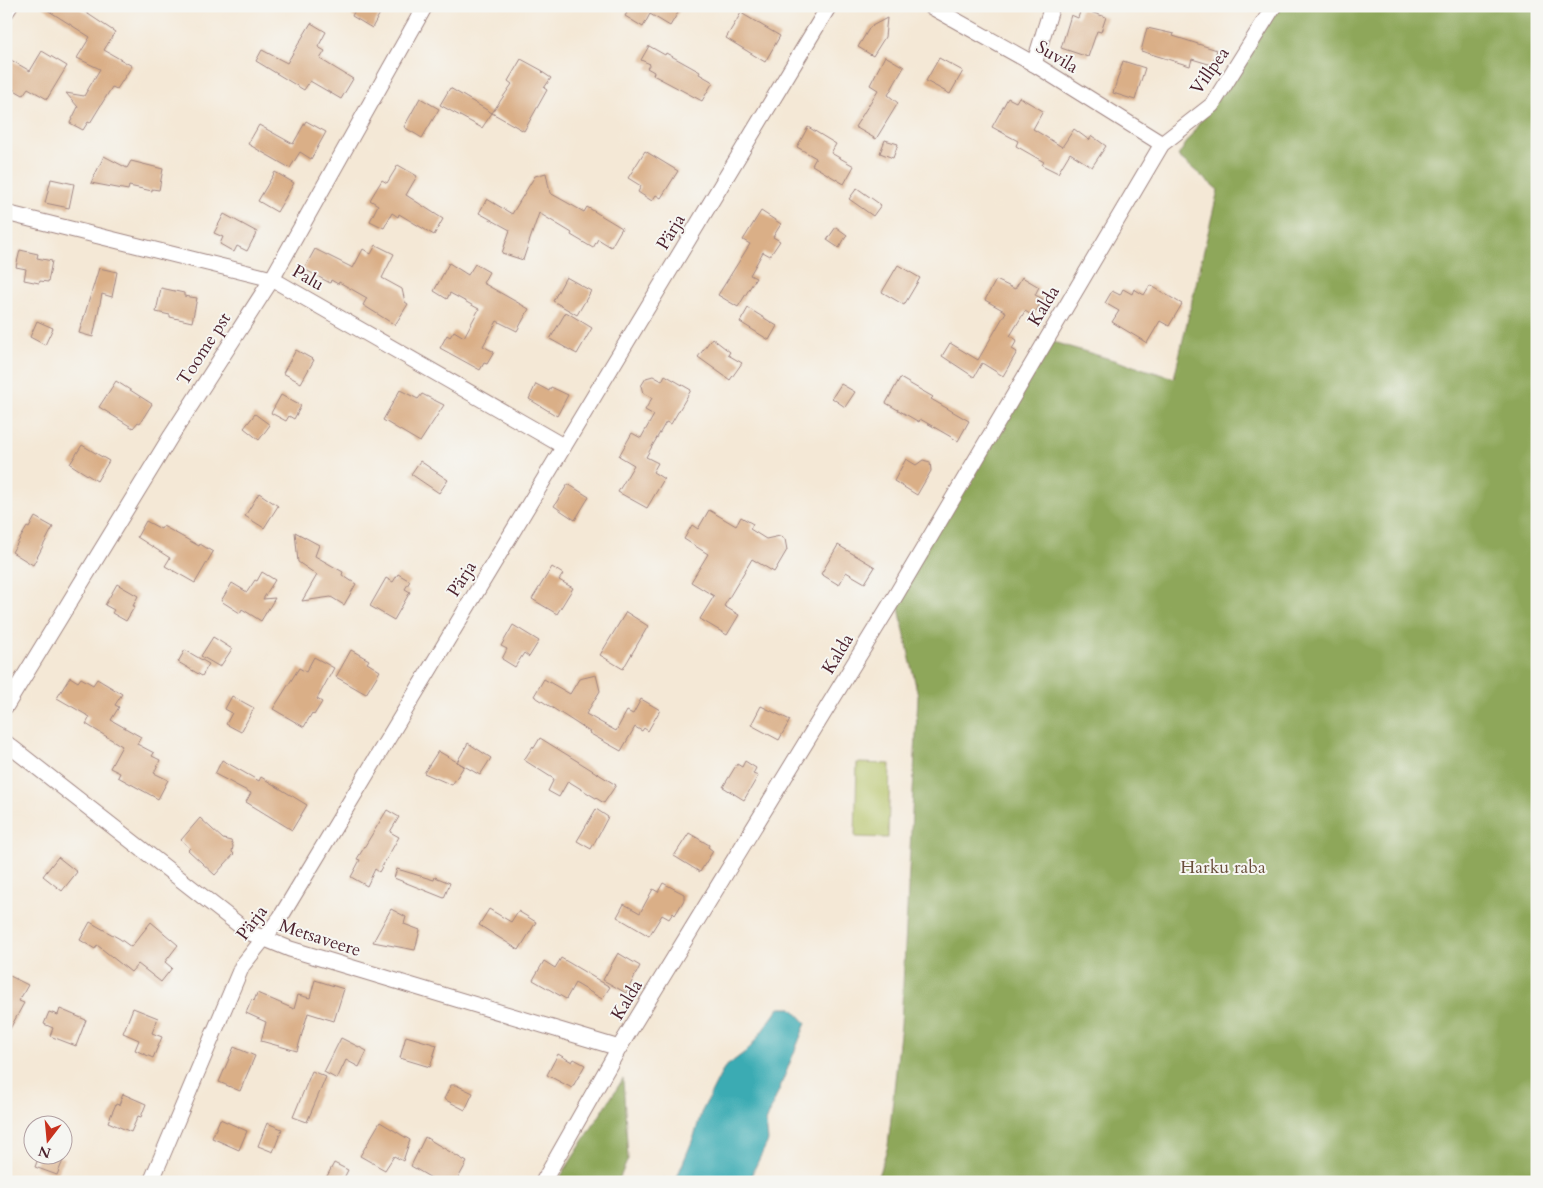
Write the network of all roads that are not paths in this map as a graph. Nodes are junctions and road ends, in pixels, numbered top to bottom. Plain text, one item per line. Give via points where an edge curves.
1 (10, 6) edge
2 (425, 6) edge
3 (829, 6) edge
4 (930, 6) edge
5 (1052, 6) edge
6 (1274, 6) edge
7 (6, 12) edge
8 (1034, 64) junction
9 (1162, 144) junction
10 (6, 213) edge
11 (272, 279) junction
12 (563, 446) junction
13 (6, 706) edge
14 (6, 743) edge
15 (262, 939) junction
16 (619, 1048) junction
17 (150, 1182) edge
18 (543, 1182) edge

1 - 7 street
2 - 11 street, Toome pst
3 - 12 street, Pärja
4 - 8 street, Suvila
5 - 8 street
6 - 9 street, Villpea via 1212,104
8 - 9 street, Suvila
9 - 16 street, Kalda via 896,594
10 - 11 street, Palu
11 - 12 street, Palu
11 - 13 street, Toome pst via 171,436
12 - 15 street, Pärja via 280,918
14 - 15 street, Metsaveere via 248,932
15 - 16 street, Metsaveere
15 - 17 street, Pärja via 242,966
16 - 18 street, Kalda

